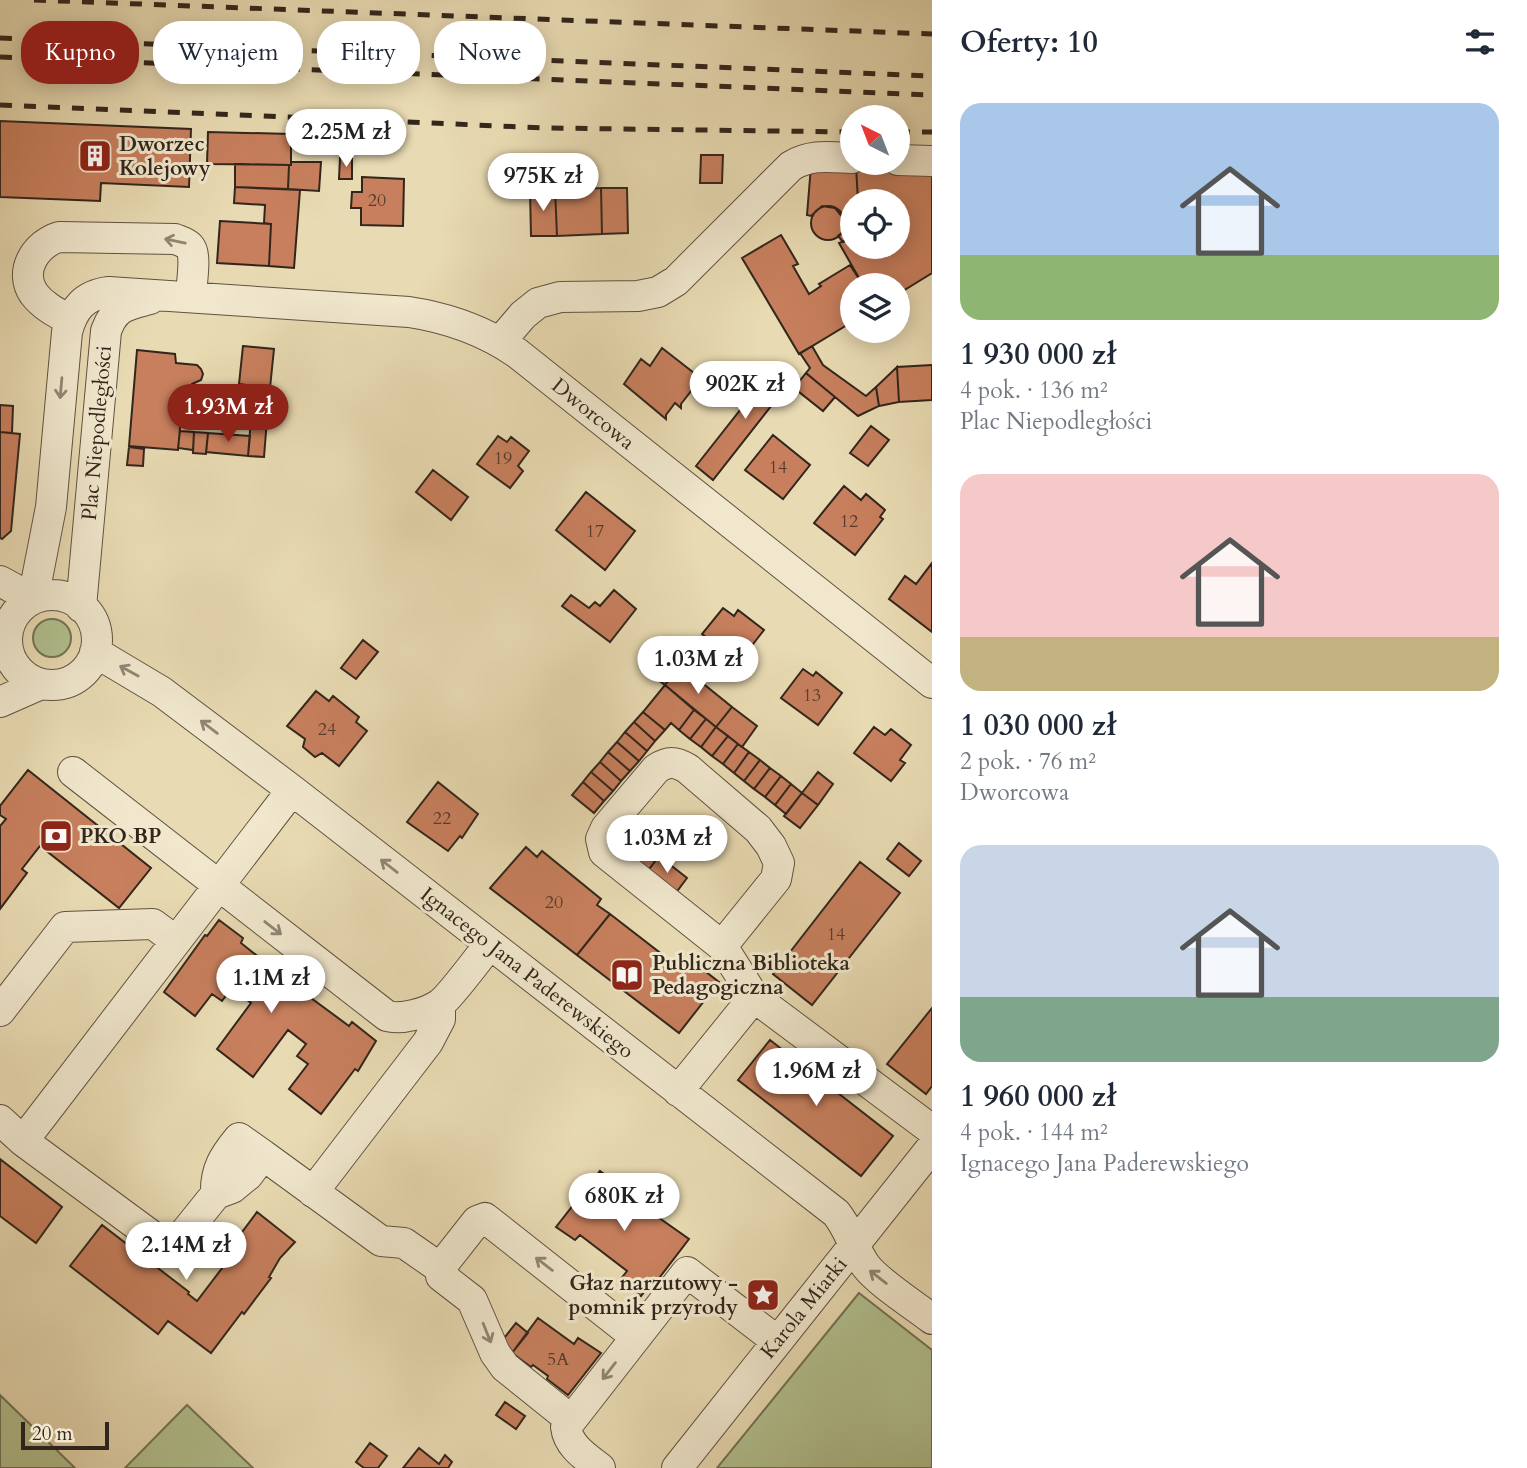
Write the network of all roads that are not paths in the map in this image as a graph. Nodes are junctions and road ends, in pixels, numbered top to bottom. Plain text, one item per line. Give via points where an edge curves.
1 (840, 157) edge
2 (910, 161) edge
3 (932, 162) edge
4 (177, 296) junction
5 (70, 320) junction
6 (500, 342) junction
7 (0, 581) edge
8 (33, 599) junction
9 (81, 607) junction
10 (4, 640) edge
11 (95, 652) junction
12 (932, 683) edge
13 (41, 684) junction
14 (0, 702) edge
15 (73, 772) dead end
16 (292, 790) junction
17 (218, 886) junction
18 (176, 941) junction
19 (490, 944) junction
20 (722, 946) junction
21 (754, 997) junction
22 (440, 1004) junction
23 (0, 1011) edge
24 (678, 1091) junction
25 (0, 1120) edge
26 (932, 1130) edge
27 (23, 1141) junction
28 (932, 1147) edge
29 (313, 1192) junction
30 (856, 1244) junction
31 (440, 1268) junction
32 (932, 1319) edge
33 (636, 1337) junction
34 (777, 1341) junction
35 (571, 1420) junction
36 (600, 1468) edge
37 (677, 1468) edge

1 - 6 street via 819,156 791,166 676,281 658,292 561,297 538,303
2 - 3 street
4 - 5 street via 98,294 75,309
4 -> 5 street via 194,254 183,242 60,237 34,254 29,275 34,293
4 - 6 street, Dworcowa via 409,312 456,321
4 - 9 street, Plac Niepodległości via 127,304 117,311 106,331
5 -> 8 street, Plac Niepodległości via 51,507
6 - 12 street, Dworcowa
7 - 8 street
8 - 9 street via 58,596
8 - 10 street via 14,616
9 - 11 street via 95,628
10 - 13 street via 20,673
11 - 13 street via 75,679
16 -> 11 street, Ignacego Jana Paderewskiego via 162,692
13 - 14 street
15 - 17 street
16 - 17 street
19 -> 16 street, Ignacego Jana Paderewskiego
17 - 18 street
17 -> 22 street via 387,1016 408,1017
18 - 23 street via 153,924 65,927
18 - 27 street
19 - 22 street
19 - 24 street, Ignacego Jana Paderewskiego
20 - 20 street via 604,852 601,839 606,828 666,762 688,769 758,829 779,863 776,879
20 - 21 street
21 - 24 street
21 - 26 street
22 - 29 street via 440,1019 428,1042
24 - 30 street, Ignacego Jana Paderewskiego via 836,1213
25 - 27 street
27 - 29 street via 171,1250 216,1194 232,1188 263,1155
28 - 30 street, Karola Miarki
29 - 31 street via 380,1241 404,1243
32 -> 30 street, Ignacego Jana Paderewskiego via 869,1270
30 - 34 street, Karola Miarki
33 -> 31 street via 485,1219 477,1221
31 -> 35 street via 441,1276 477,1307 505,1367
33 - 34 street via 687,1272
33 -> 35 street
34 - 37 street, Karola Miarki
35 - 36 street via 567,1436

